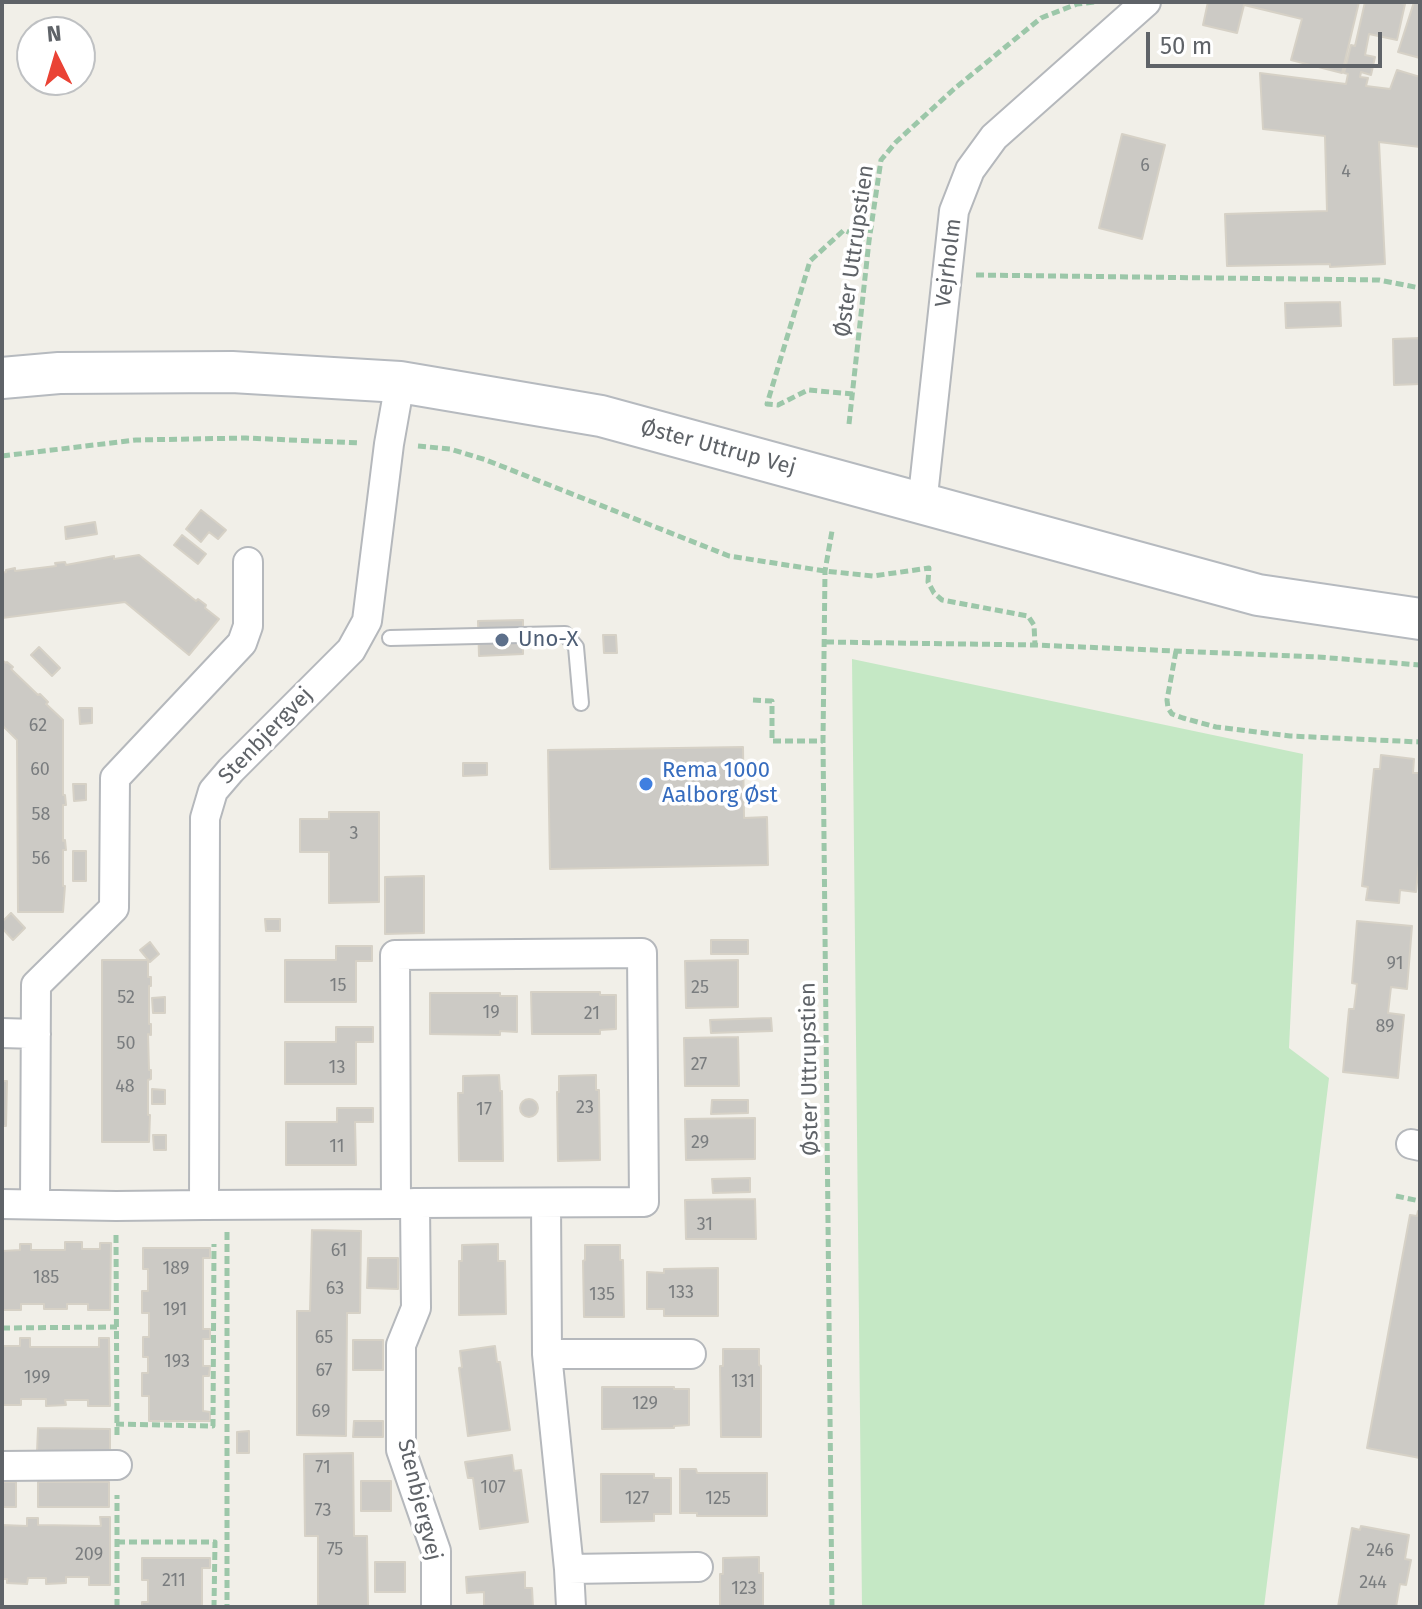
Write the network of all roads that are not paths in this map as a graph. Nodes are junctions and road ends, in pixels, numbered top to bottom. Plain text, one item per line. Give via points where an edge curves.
1 (1146, 2) edge
2 (2, 378) edge
3 (400, 382) junction
4 (922, 505) junction
5 (248, 562) dead end
6 (1420, 619) edge
7 (390, 638) dead end
8 (581, 703) dead end
9 (2, 1033) edge
10 (36, 1034) junction
11 (546, 1203) junction
12 (2, 1204) edge
13 (35, 1204) junction
14 (405, 1204) junction
15 (204, 1205) junction
16 (547, 1354) junction
17 (691, 1354) dead end
18 (117, 1465) road end
19 (2, 1466) edge
20 (698, 1567) dead end
21 (569, 1569) junction
22 (436, 1607) edge
23 (571, 1607) edge

1 - 4 street, Vejrholm via 994,137 970,170 954,211
2 - 3 street, Øster Uttrup Vej via 232,372
3 - 4 street, Øster Uttrup Vej via 601,416
3 - 15 street, Stenbjergvej via 367,621 351,650 213,791 205,818
4 - 6 street, Øster Uttrup Vej via 1258,595
5 - 10 street via 248,626 242,643 115,778 114,908 36,985
7 - 8 lane via 565,634 576,647
9 - 10 street
10 - 13 street
11 - 14 street, Stenbjergvej
11 - 14 street, Stenbjergvej via 644,1202 642,953 395,955
11 - 16 street
12 - 13 street, Stenbjergvej
13 - 15 street, Stenbjergvej
14 - 15 street, Stenbjergvej
14 - 22 street, Stenbjergvej via 416,1308 401,1345 401,1450 436,1551
16 - 17 street
16 - 21 street
18 - 19 street
20 - 21 street
21 - 23 street

